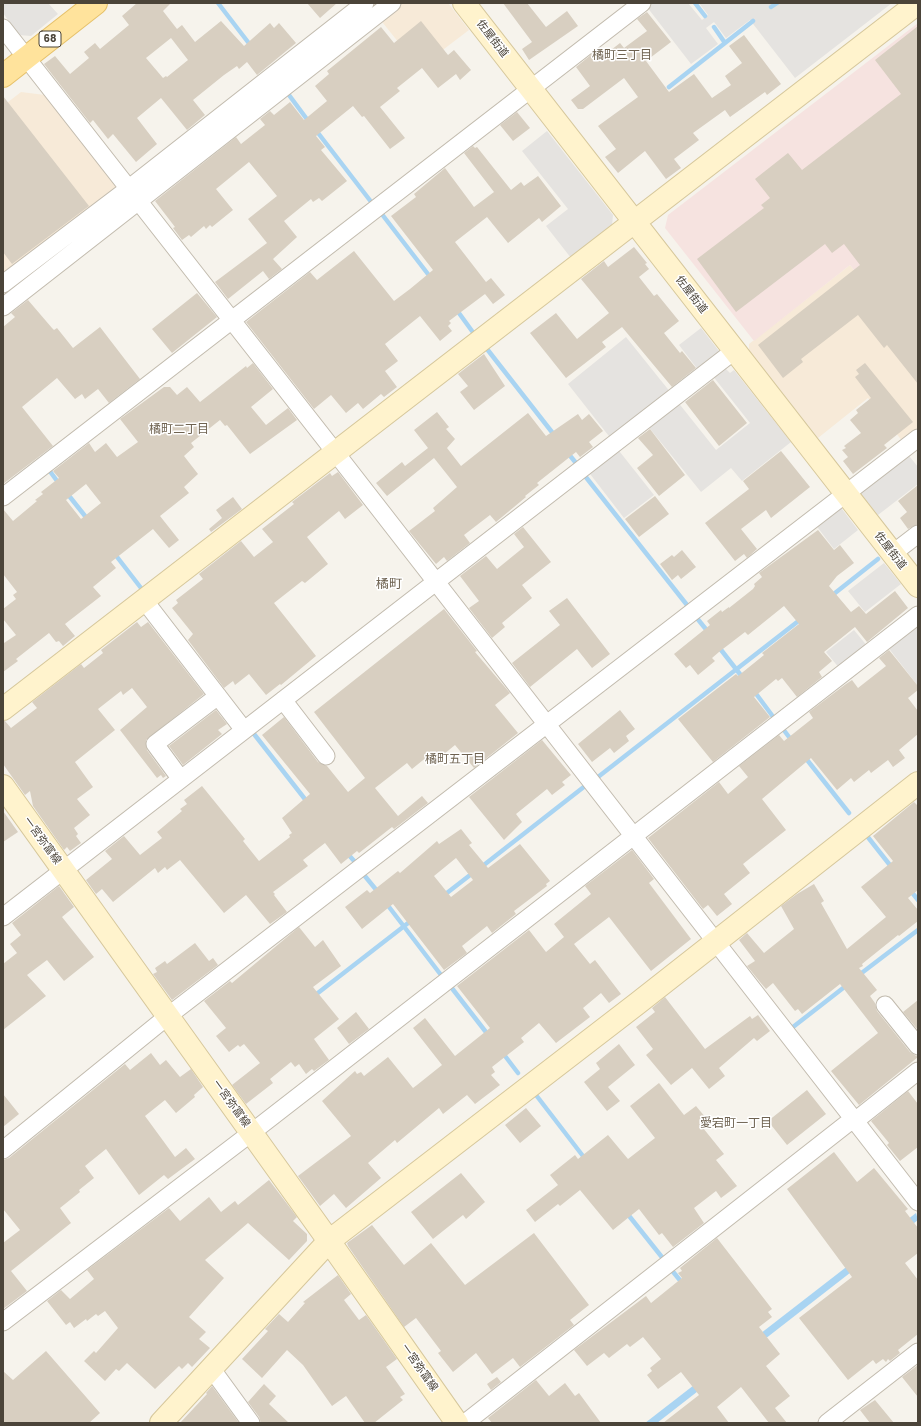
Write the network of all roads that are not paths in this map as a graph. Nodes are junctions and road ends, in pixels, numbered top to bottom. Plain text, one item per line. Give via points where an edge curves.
1 (96, 3) edge
2 (365, 3) edge
3 (392, 3) edge
4 (464, 3) edge
5 (642, 3) edge
6 (918, 3) edge
7 (3, 28) edge
8 (26, 58) junction
9 (3, 76) edge
10 (531, 89) junction
11 (134, 195) junction
12 (634, 222) junction
13 (3, 284) edge
14 (3, 307) edge
15 (232, 320) junction
16 (734, 351) junction
17 (918, 438) edge
18 (335, 452) junction
19 (846, 494) junction
20 (3, 496) edge
21 (918, 534) edge
22 (892, 554) junction
23 (436, 583) junction
24 (918, 586) edge
25 (144, 600) junction
26 (918, 615) edge
27 (218, 696) junction
28 (283, 700) junction
29 (3, 709) edge
30 (545, 724) junction
31 (244, 730) junction
32 (326, 756) dead end
33 (180, 778) junction
34 (918, 783) edge
35 (3, 786) edge
36 (633, 837) junction
37 (63, 870) junction
38 (3, 917) edge
39 (715, 942) junction
40 (885, 1005) dead end
41 (168, 1016) junction
42 (918, 1046) edge
43 (918, 1071) edge
44 (854, 1120) junction
45 (252, 1133) junction
46 (3, 1150) edge
47 (918, 1202) edge
48 (329, 1241) junction
49 (3, 1322) edge
50 (918, 1352) edge
51 (211, 1368) junction
52 (161, 1423) edge
53 (251, 1423) edge
54 (457, 1423) edge
55 (465, 1423) edge
56 (827, 1423) edge

1 - 8 main road, 68
2 - 11 street
3 - 11 street
4 - 10 street, 佐屋街道
5 - 10 street
6 - 12 street
7 - 8 street
8 - 9 main road, 68
8 - 11 street
10 - 12 street, 佐屋街道
10 - 15 street
11 - 13 street
11 - 14 street
11 - 15 street
12 - 16 street, 佐屋街道
12 - 18 street
15 - 18 street
15 - 20 street
16 - 19 street, 佐屋街道
16 - 23 street
17 - 19 street
18 - 23 street
18 - 25 street
19 - 22 street, 佐屋街道
19 - 30 street
21 - 22 street
22 - 24 street, 佐屋街道
23 - 28 street
23 - 30 street
25 - 27 street
25 - 29 street
26 - 36 street
27 - 31 street
27 - 33 street via 155,744
28 - 31 street
28 - 32 street
30 - 36 street
30 - 41 street
31 - 33 street
33 - 37 street
34 - 39 street
35 - 37 street, 一宮弥富線
36 - 39 street
36 - 45 street
37 - 38 street
37 - 41 street, 一宮弥富線
39 - 44 street
39 - 48 street
40 - 42 street
41 - 45 street, 一宮弥富線
41 - 46 street
43 - 44 street
44 - 47 street
44 - 55 street
45 - 48 street, 一宮弥富線
45 - 49 street
48 - 51 street
48 - 54 street, 一宮弥富線
50 - 56 street
51 - 52 street
51 - 53 street

